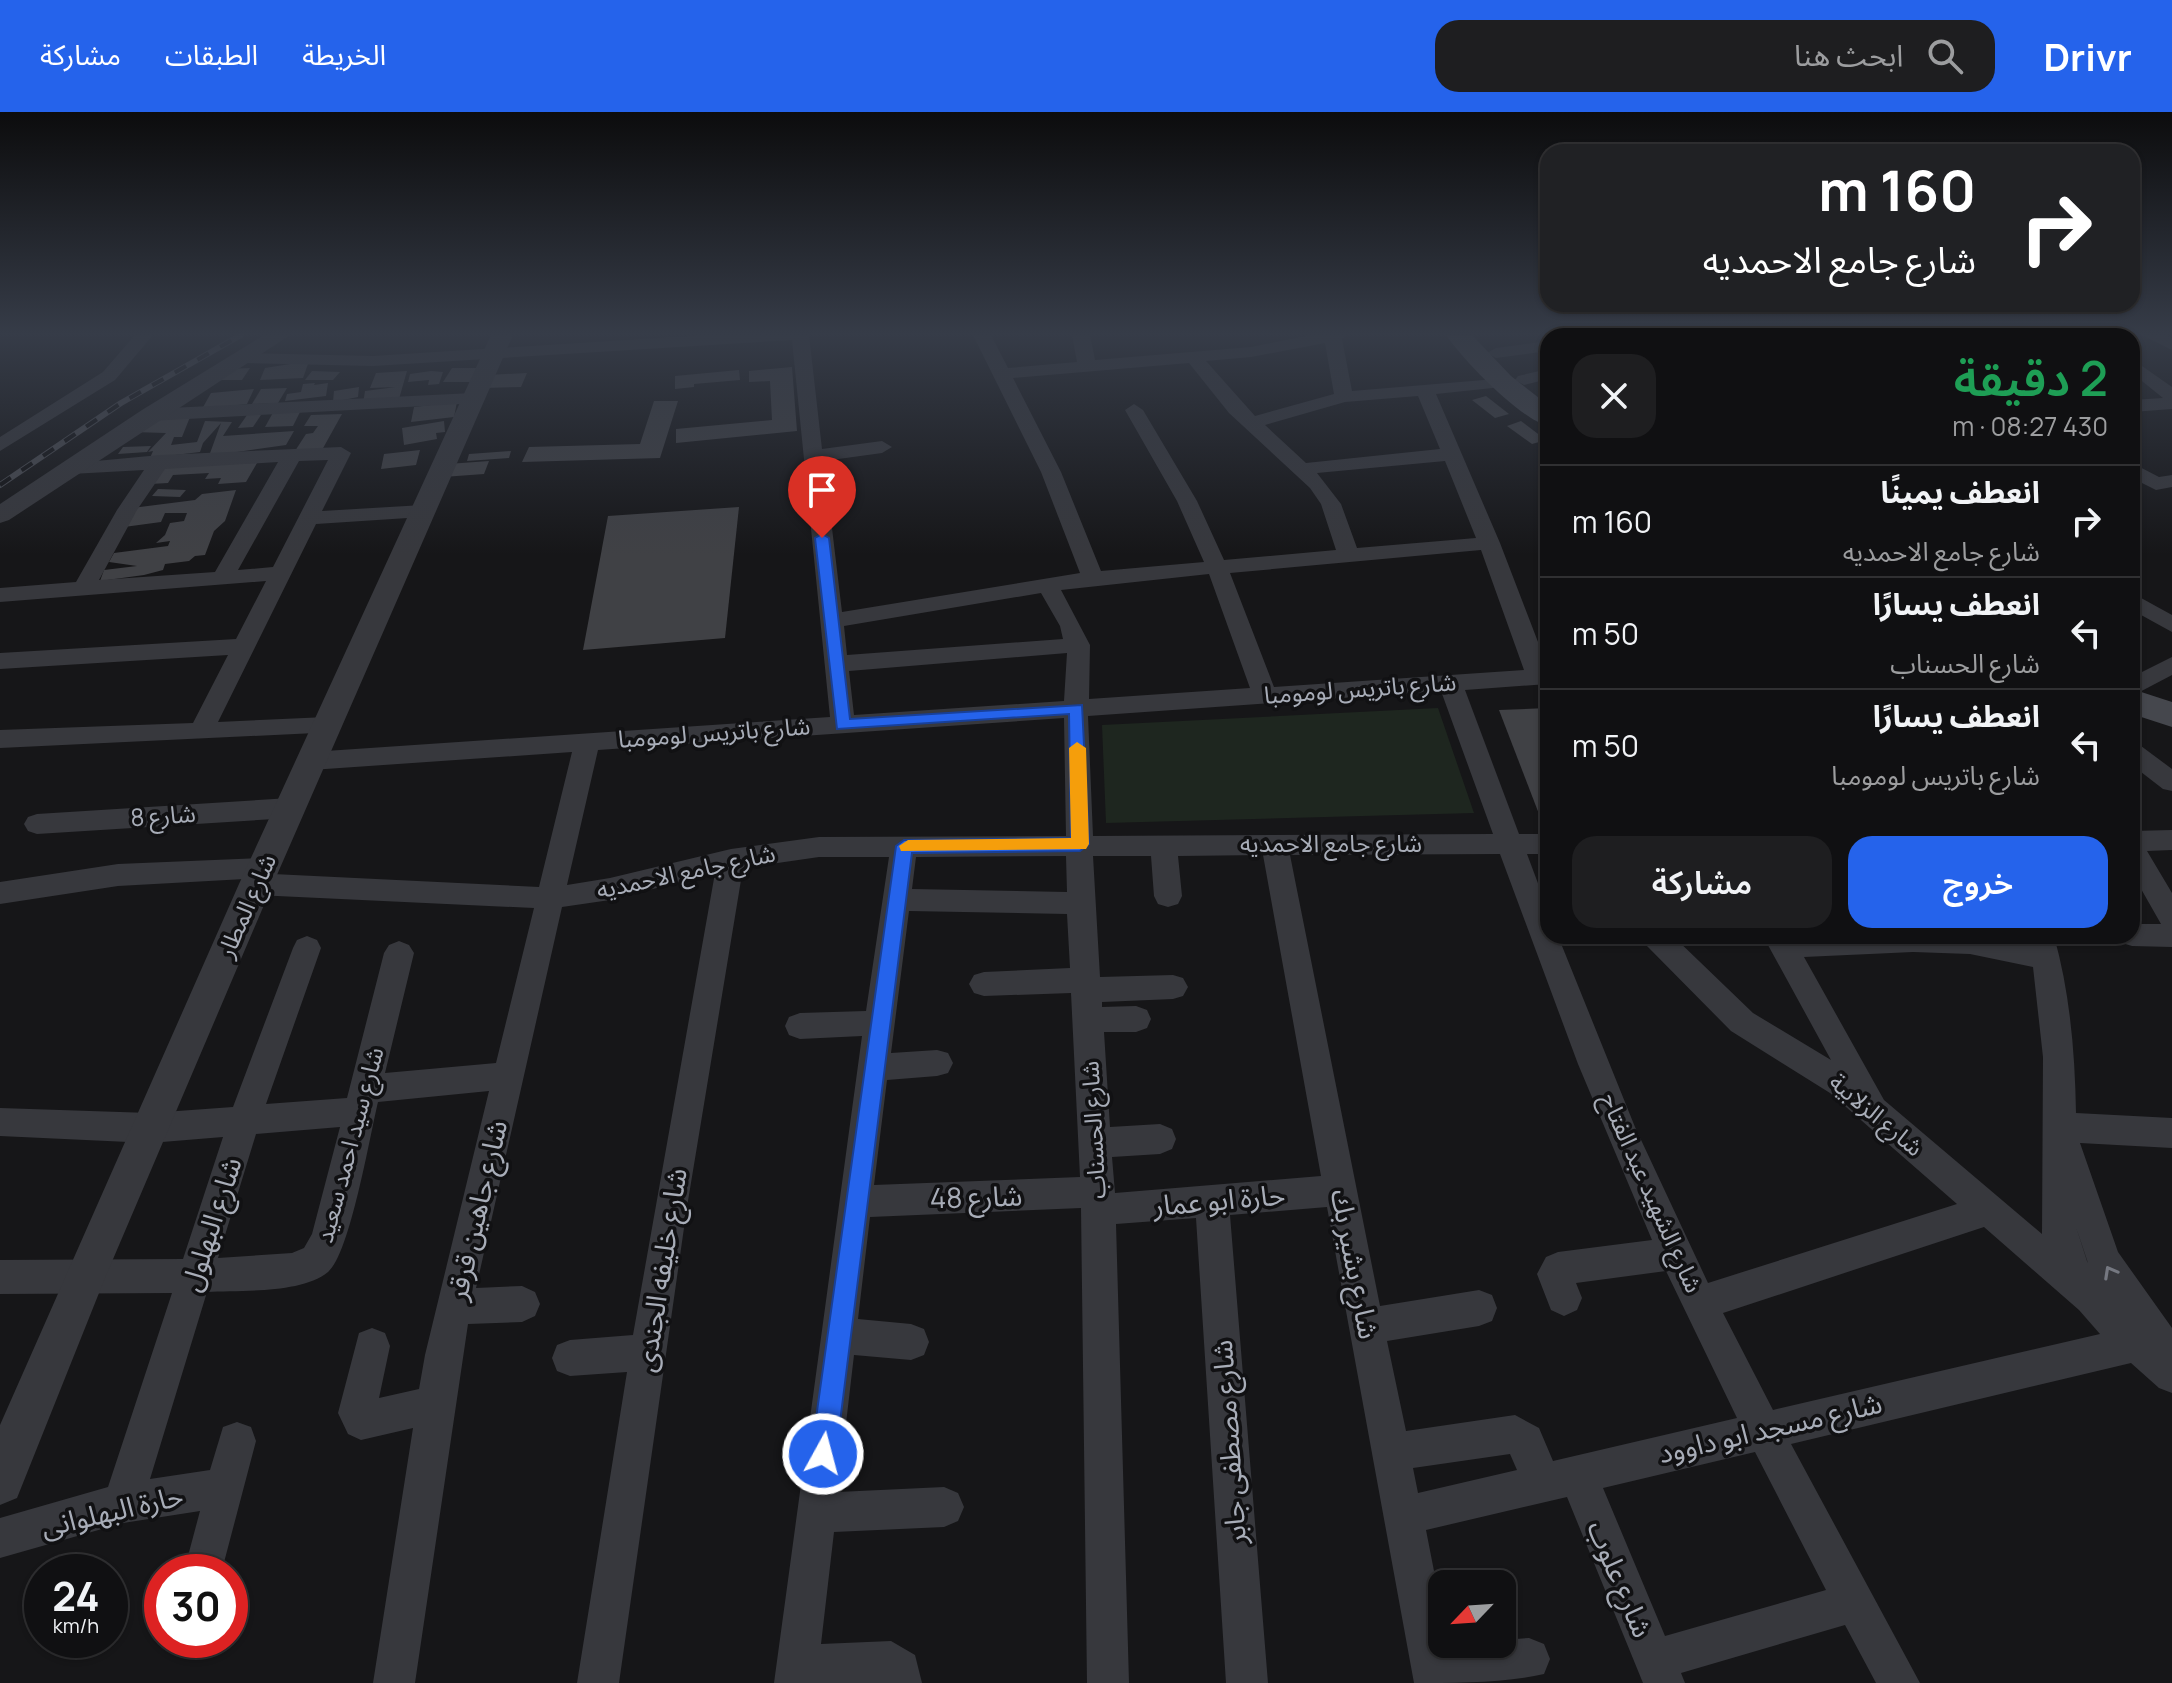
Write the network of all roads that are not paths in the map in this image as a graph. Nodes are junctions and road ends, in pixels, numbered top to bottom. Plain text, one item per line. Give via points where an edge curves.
1 (60, 408) edge
2 (161, 408) edge
3 (266, 408) edge
4 (362, 408) edge
5 (469, 408) edge
6 (808, 408) edge
7 (1019, 408) edge
8 (1238, 408) edge
9 (1304, 408) edge
10 (1433, 408) edge
11 (1134, 410) dead end
12 (150, 415) junction
13 (1251, 423) junction
14 (0, 445) edge
15 (882, 447) dead end
16 (341, 453) junction
17 (1453, 454) junction
18 (292, 456) junction
19 (813, 456) junction
20 (160, 461) junction
21 (71, 468) junction
22 (1302, 469) junction
23 (2140, 473) edge
24 (2167, 487) edge
25 (2140, 489) edge
26 (423, 511) junction
27 (0, 515) edge
28 (310, 518) junction
29 (1489, 543) junction
30 (1348, 553) junction
31 (1216, 565) junction
32 (283, 573) junction
33 (222, 578) junction
34 (1093, 578) junction
35 (1047, 584) junction
36 (85, 586) junction
37 (0, 595) edge
38 (2140, 605) edge
39 (831, 621) junction
40 (2172, 625) edge
41 (1078, 645) junction
42 (246, 646) junction
43 (0, 661) edge
44 (836, 664) junction
45 (2172, 665) edge
46 (1540, 669) edge
47 (1540, 676) edge
48 (1450, 683) junction
49 (1265, 695) junction
50 (2140, 695) edge
51 (2140, 704) edge
52 (1076, 708) junction
53 (2172, 715) edge
54 (843, 725) junction
55 (327, 726) junction
56 (202, 729) junction
57 (0, 739) edge
58 (587, 742) junction
59 (2140, 758) edge
60 (311, 761) junction
61 (2172, 782) edge
62 (290, 808) junction
63 (37, 824) dead end
64 (2172, 840) edge
65 (2140, 841) edge
66 (1080, 844) junction
67 (1163, 844) junction
68 (1274, 844) junction
69 (1511, 844) junction
70 (1540, 844) edge
71 (904, 846) junction
72 (731, 859) junction
73 (2140, 866) edge
74 (260, 876) junction
75 (0, 893) edge
76 (1168, 896) dead end
77 (550, 898) junction
78 (897, 900) junction
79 (1081, 903) junction
80 (2172, 918) edge
81 (1540, 920) edge
82 (2140, 935) edge
83 (2172, 936) edge
84 (1549, 944) edge
85 (1663, 944) edge
86 (1782, 944) edge
87 (1999, 944) edge
88 (2043, 947) edge
89 (307, 948) dead end
90 (399, 953) dead end
91 (984, 984) dead end
92 (1173, 987) dead end
93 (1087, 997) junction
94 (1136, 1019) dead end
95 (880, 1023) junction
96 (800, 1026) dead end
97 (937, 1063) dead end
98 (874, 1068) junction
99 (508, 1076) junction
100 (363, 1100) junction
101 (1879, 1117) junction
102 (244, 1120) junction
103 (0, 1122) edge
104 (2060, 1127) junction
105 (150, 1128) junction
106 (2172, 1133) edge
107 (1160, 1139) dead end
108 (1095, 1143) junction
109 (1340, 1190) junction
110 (1212, 1200) junction
111 (1098, 1201) junction
112 (855, 1202) junction
113 (1988, 1210) junction
114 (1676, 1253) junction
115 (195, 1276) junction
116 (0, 1277) edge
117 (84, 1278) junction
118 (1564, 1298) dead end
119 (2095, 1301) junction
120 (1701, 1303) junction
121 (522, 1304) dead end
122 (454, 1307) junction
123 (1479, 1308) dead end
124 (1367, 1326) junction
125 (838, 1335) junction
126 (911, 1342) dead end
127 (2138, 1343) junction
128 (372, 1346) dead end
129 (648, 1352) junction
130 (570, 1358) dead end
131 (2172, 1358) edge
132 (2172, 1375) edge
133 (434, 1405) junction
134 (1764, 1429) junction
135 (237, 1441) dead end
136 (1391, 1452) junction
137 (1558, 1479) junction
138 (0, 1481) edge
139 (225, 1487) junction
140 (123, 1503) junction
141 (944, 1507) dead end
142 (816, 1513) junction
143 (1403, 1516) junction
144 (0, 1538) edge
145 (208, 1554) edge
146 (1855, 1602) junction
147 (1529, 1659) dead end
148 (1659, 1672) edge
149 (796, 1674) edge
150 (1434, 1675) edge
151 (394, 1683) edge
152 (598, 1683) edge
153 (901, 1683) edge
154 (1108, 1683) edge
155 (1247, 1683) edge
156 (1899, 1683) edge

1 - 14 street
2 - 12 street
3 - 12 street
4 - 16 street
5 - 26 street, شارع المطار
6 - 19 street
7 - 34 street
8 - 13 street
9 - 13 street
10 - 17 street
11 - 31 street via 1187,501
12 - 21 street
13 - 22 street
15 - 19 street
16 - 18 street
16 - 28 street
17 - 22 street
17 - 29 street
18 - 20 street
18 - 33 street
19 - 39 street
20 - 21 street
20 - 36 street
21 - 27 street
22 - 30 street via 1331,504
23 - 24 street
24 - 25 street
26 - 28 street
26 - 55 street, شارع المطار
28 - 32 street
29 - 30 street
29 - 46 street
30 - 31 street
31 - 34 street
31 - 49 street
32 - 33 street
32 - 42 street
33 - 36 street
34 - 35 street
35 - 39 street
35 - 41 street, شارع الحسناب
36 - 37 street
38 - 40 street
39 - 44 street
41 - 44 street
41 - 52 street, شارع الحسناب
42 - 43 street
42 - 56 street
44 - 54 street
45 - 50 street
47 - 48 street, شارع باتريس لومومبا
48 - 49 street, شارع باتريس لومومبا
48 - 69 street, شارع الشهيد عبد الفتاح
49 - 52 street, شارع باتريس لومومبا
51 - 53 main road
52 - 54 street, شارع باتريس لومومبا
52 - 66 street, شارع الحسناب
54 - 58 street, شارع باتريس لومومبا
55 - 56 street
55 - 60 street, شارع المطار
56 - 57 street
58 - 60 street, شارع باتريس لومومبا
58 - 77 street, شارع جاهين قرقر
59 - 61 street
60 - 62 street, شارع المطار
62 - 63 street, شارع 8
62 - 74 street, شارع المطار
64 - 65 street
66 - 67 street, شارع جامع الاحمديه
66 - 71 street, شارع جامع الاحمديه
66 - 79 street, شارع الحسناب
67 - 68 street, شارع جامع الاحمديه
67 - 76 street
68 - 69 street, شارع جامع الاحمديه
68 - 109 street, شارع بشير بك
69 - 70 street, شارع جامع الاحمديه
69 - 81 street, شارع الشهيد عبد الفتاح
71 - 72 street, شارع جامع الاحمديه via 819,847
71 - 78 street
72 - 77 street, شارع جامع الاحمديه
72 - 129 street, شارع خليفه الجندى
73 - 80 street
74 - 75 street, شارع جامع الاحمديه via 118,875
74 - 77 street, شارع جامع الاحمديه
74 - 105 street, شارع المطار
77 - 99 street, شارع جاهين قرقر
78 - 79 street
78 - 95 street
79 - 93 street, شارع الحسناب
82 - 83 street
84 - 114 street, شارع الشهيد عبد الفتاح via 1621,1132
85 - 101 street, شارع الزلابية via 1742,1022 1825,1072
86 - 101 street
87 - 88 street
88 - 104 street via 2052,983
89 - 102 street, شارع البهلول
90 - 100 street, شارع سيد احمد سعيد
91 - 93 street
92 - 93 street
93 - 94 street
93 - 108 street, شارع الحسناب
95 - 96 street
95 - 98 street
97 - 98 street
98 - 112 street
99 - 100 street
99 - 122 street, شارع جاهين قرقر
100 - 102 street
100 - 115 street, شارع سيد احمد سعيد via 328,1240 316,1260 293,1270
101 - 113 street, شارع الزلابية
102 - 105 street
102 - 115 street, شارع البهلول
103 - 105 street
104 - 106 street
104 - 119 street via 2060,1237 2077,1279
131 -> 104 street via 2104,1261
105 - 117 street, شارع المطار
107 - 108 street
108 - 111 street, شارع الحسناب
109 - 110 street, حارة ابو عمار
109 - 124 street, شارع بشير بك
110 - 111 street, حارة ابو عمار
110 - 155 street, شارع مصطفى جابر
111 - 112 street, شارع 48
111 - 154 street, شارع الحسناب
112 - 125 street
113 - 119 street, شارع الزلابية
113 - 120 street
114 - 118 street via 1558,1269
114 - 120 street, شارع الشهيد عبد الفتاح
115 - 117 street, شارع سيد احمد سعيد
115 - 140 street, شارع البهلول
116 - 117 street, شارع سيد احمد سعيد
117 - 138 street, شارع المطار
119 - 127 street
120 - 134 street, شارع الشهيد عبد الفتاح
121 - 122 street
122 - 133 street, شارع جاهين قرقر
123 - 124 street
124 - 136 street, شارع بشير بك
125 - 126 street
125 - 142 street
127 - 132 street
127 - 134 street, شارع مسجد ابو داوود
128 - 133 street via 357,1413 361,1421
129 - 130 street
129 - 152 street, شارع خليفه الجندى
133 - 151 street, شارع جاهين قرقر
134 - 137 street, شارع مسجد ابو داوود
134 - 146 street, شارع الشهيد عبد الفتاح
135 - 139 street, حارة البهلوانى
136 - 137 street, شارع علوب via 1515,1434 1523,1436
136 - 143 street, شارع بشير بك
137 - 143 street, شارع مسجد ابو داوود
137 - 148 street, شارع علوب
139 - 140 street, حارة البهلوانى
139 - 145 street, حارة البهلوانى
140 - 144 street, حارة البهلوانى
141 - 142 street
142 - 149 street
143 - 150 street, شارع بشير بك
146 - 148 street
146 - 156 street, شارع الشهيد عبد الفتاح
147 - 150 street
149 - 153 street via 891,1662 900,1670

